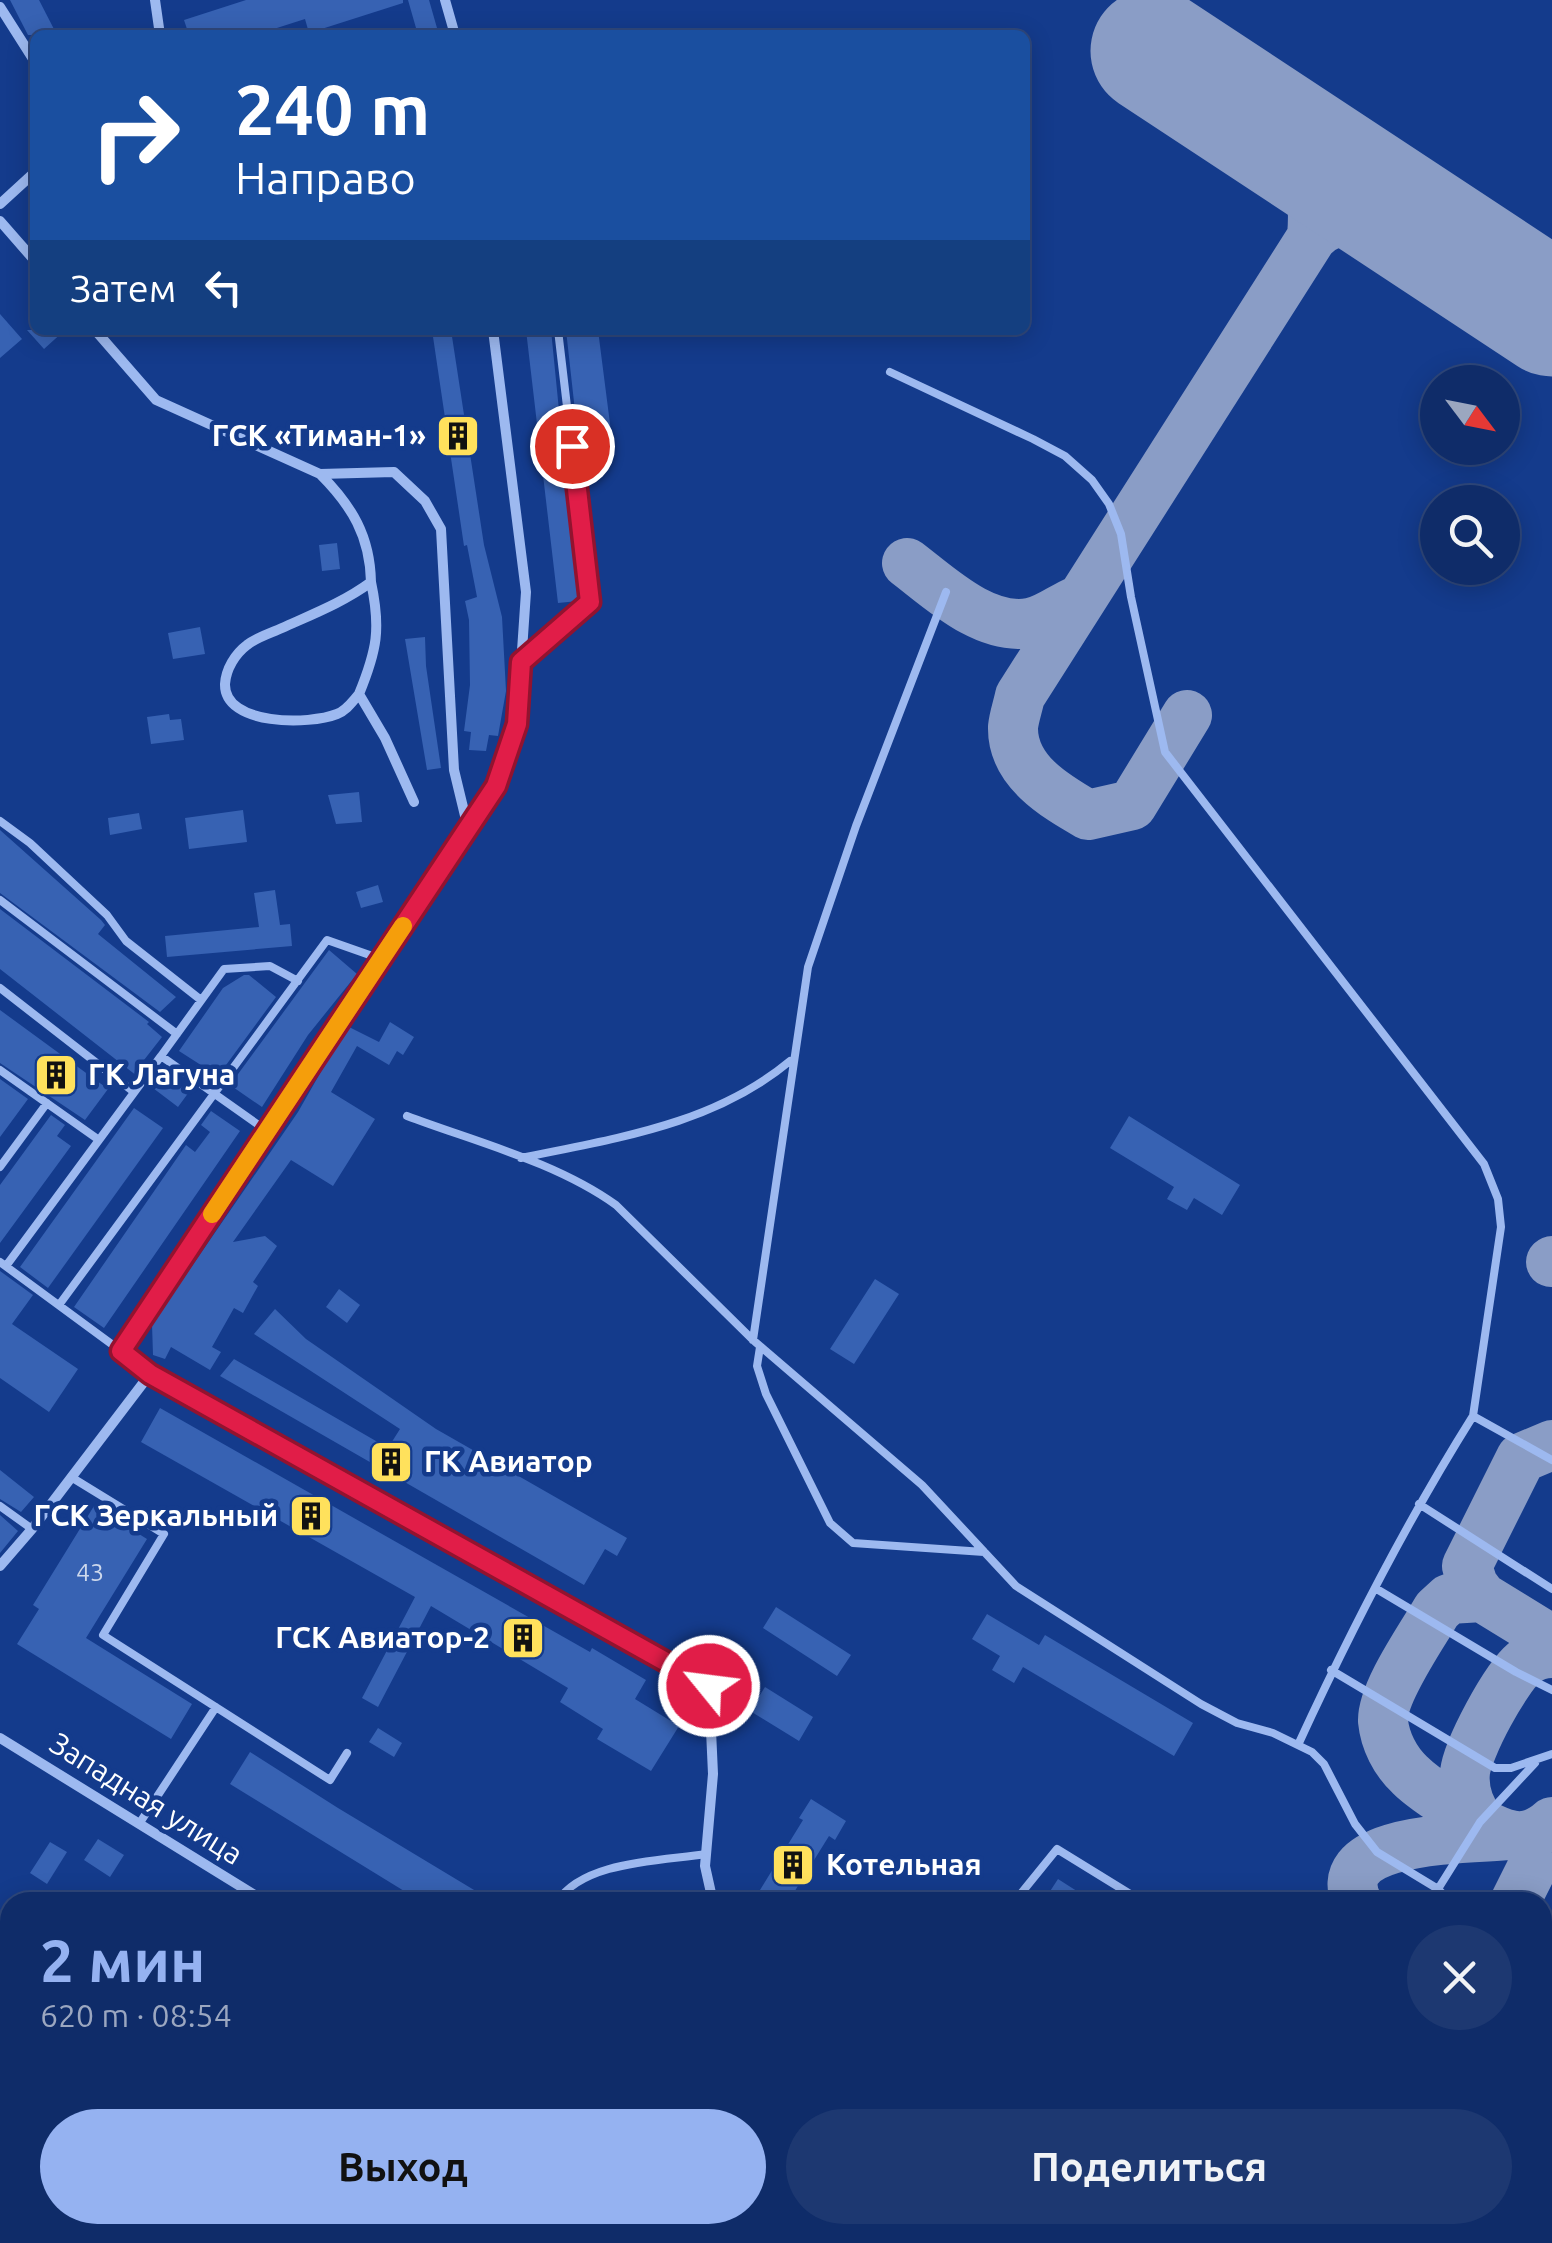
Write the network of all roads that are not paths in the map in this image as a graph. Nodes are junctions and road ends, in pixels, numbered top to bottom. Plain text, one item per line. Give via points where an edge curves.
1 (155, 0) edge
2 (446, 0) edge
3 (0, 7) edge
4 (159, 30) edge
5 (454, 30) edge
6 (30, 54) edge
7 (30, 177) edge
8 (0, 204) edge
9 (0, 220) edge
10 (30, 255) edge
11 (99, 335) edge
12 (495, 335) edge
13 (559, 335) edge
14 (890, 372) dead end
15 (320, 474) junction
16 (371, 582) junction
17 (946, 592) dead end
18 (521, 662) junction
19 (359, 694) junction
20 (414, 802) dead end
21 (0, 820) edge
22 (468, 828) junction
23 (0, 900) edge
24 (381, 959) junction
25 (298, 980) junction
26 (0, 988) edge
27 (201, 1000) junction
28 (177, 1034) junction
29 (161, 1056) junction
30 (792, 1060) junction
31 (0, 1070) edge
32 (134, 1092) junction
33 (214, 1094) junction
34 (47, 1104) junction
35 (407, 1116) dead end
36 (267, 1131) junction
37 (98, 1140) junction
38 (521, 1158) junction
39 (0, 1166) edge
40 (3, 1264) edge
41 (59, 1305) junction
42 (756, 1343) junction
43 (121, 1351) junction
44 (150, 1374) junction
45 (1473, 1416) junction
46 (1552, 1460) edge
47 (72, 1478) junction
48 (1419, 1504) junction
49 (0, 1506) edge
50 (32, 1529) junction
51 (984, 1552) junction
52 (0, 1566) edge
53 (1375, 1588) junction
54 (1552, 1588) edge
55 (1331, 1670) junction
56 (1552, 1690) edge
57 (216, 1707) junction
58 (0, 1738) edge
59 (1298, 1744) junction
60 (347, 1753) dead end
61 (1552, 1754) edge
62 (1538, 1759) junction
63 (139, 1824) junction
64 (706, 1854) junction
65 (1438, 1889) junction
66 (250, 1892) edge
67 (563, 1892) edge
68 (711, 1892) edge
69 (1022, 1892) edge
70 (1126, 1892) edge
71 (1441, 1892) edge

1 - 4 street
2 - 5 street
3 - 6 street
7 - 8 street
9 - 10 street
11 - 15 street via 156,400
12 - 18 street via 526,592
13 - 18 lane via 590,602
14 - 45 lane via 1065,456 1092,480 1121,534 1165,752 1484,1164 1501,1226
15 - 16 street via 362,526
15 - 22 street via 394,472 426,501 441,530 454,770
16 - 19 street via 376,653
16 - 19 street via 248,644 231,662 225,686 232,706 249,715 305,722 346,710
17 - 30 lane via 808,967
18 - 22 street via 517,724 496,786
19 - 20 street
21 - 27 lane via 107,915 126,941
22 - 24 street
23 - 28 lane
24 - 25 lane via 328,940
24 - 36 street
25 - 27 lane via 270,966 224,968
25 - 33 lane
26 - 32 lane
27 - 28 lane
28 - 29 lane
29 - 32 lane
29 - 33 lane
30 - 38 lane via 746,1094 692,1119
30 - 42 lane
31 - 34 lane
32 - 37 lane
33 - 36 lane
33 - 41 lane
34 - 37 lane
34 - 39 lane
35 - 38 lane
36 - 43 street
37 - 40 lane
38 - 42 lane via 616,1205
40 - 41 lane
41 - 43 lane
42 - 51 lane via 922,1485
42 - 51 lane via 766,1394 830,1524 853,1543
43 - 44 street
44 - 47 street
44 - 64 street via 709,1686 714,1774
45 - 46 lane
45 - 48 lane
47 - 50 street
47 - 57 lane via 164,1534 103,1635
48 - 53 lane
48 - 54 lane
49 - 50 lane
50 - 52 street
51 - 59 lane via 1016,1586 1200,1704
53 - 55 lane
53 - 56 lane
55 - 59 lane
55 - 62 lane via 1495,1768
57 - 60 lane via 330,1780
57 - 63 lane
58 - 63 street, Западная улица
59 - 65 lane via 1324,1764 1377,1852
61 - 62 lane
62 - 65 lane via 1480,1822
63 - 66 street, Западная улица
64 - 67 lane via 590,1873
64 - 68 street
65 - 71 lane
69 - 70 lane via 1057,1850

